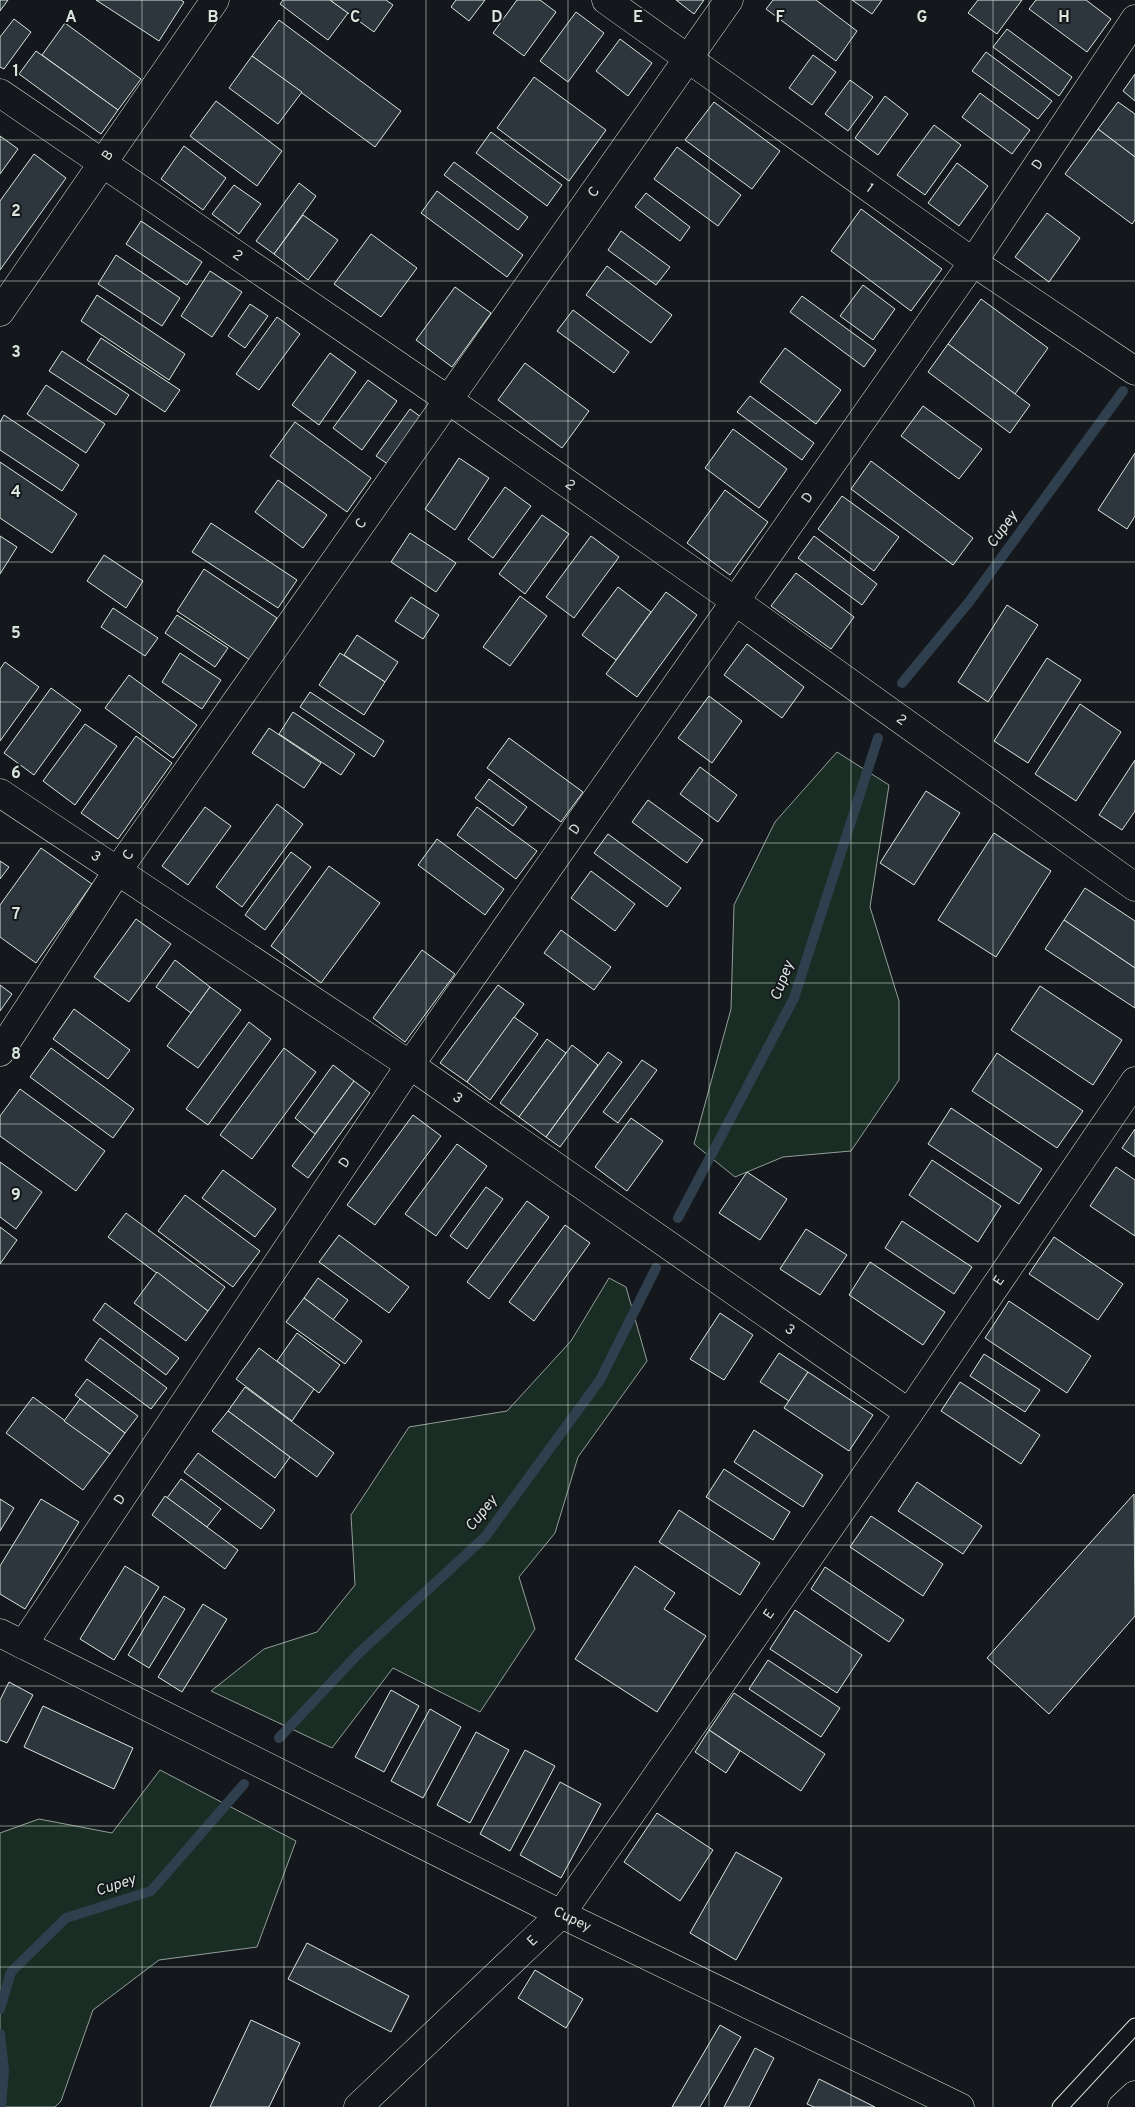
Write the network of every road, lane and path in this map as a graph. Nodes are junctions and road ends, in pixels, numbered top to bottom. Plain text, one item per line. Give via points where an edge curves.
1 (215, 0) edge
2 (606, 0) edge
3 (729, 0) edge
4 (1135, 19) edge
5 (689, 57) junction
6 (0, 93) edge
7 (102, 162) junction
8 (973, 262) junction
9 (0, 312) edge
10 (1135, 371) edge
11 (447, 399) junction
12 (735, 601) junction
13 (0, 793) edge
14 (118, 870) junction
15 (1135, 887) edge
16 (0, 1052) edge
17 (410, 1064) junction
18 (1135, 1081) edge
19 (909, 1413) junction
20 (12, 1639) edge
21 (561, 1914) junction
22 (1135, 2026) edge
23 (1135, 2095) edge
24 (358, 2107) edge
25 (960, 2107) edge
26 (1060, 2107) edge
27 (1122, 2107) edge

1 - 7 street, B
2 - 5 street, 1
3 - 5 street, C
4 - 8 street, D
5 - 8 street, 1
5 - 11 street, C
6 - 7 street, 2
7 - 9 street, B
7 - 11 street, 2
8 - 10 street, 1
8 - 12 street, D
11 - 12 street, 2
11 - 14 street, C
12 - 15 street, 2
12 - 17 street, D
13 - 14 street, 3
14 - 16 street, C
14 - 17 street, 3
17 - 19 street, 3
17 - 20 street, D
18 - 19 street, E
19 - 21 street, E
20 - 21 street, Cupey
21 - 24 street, E
21 - 25 street, Cupey
22 - 26 lane
23 - 27 street

